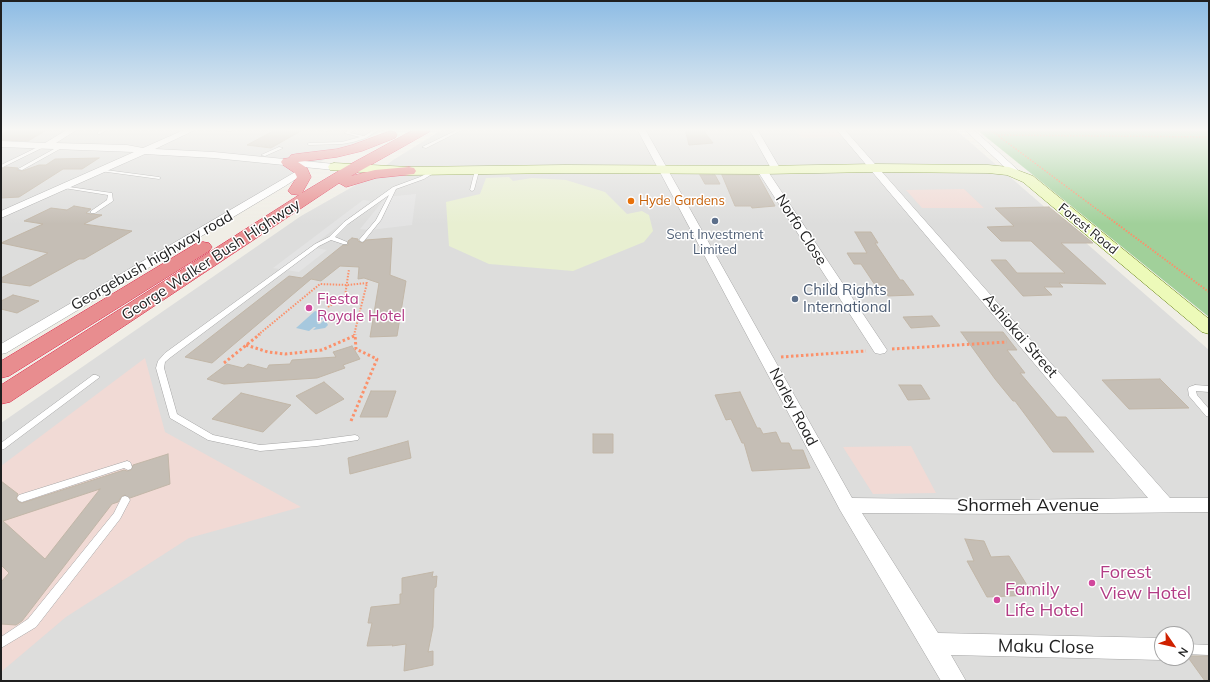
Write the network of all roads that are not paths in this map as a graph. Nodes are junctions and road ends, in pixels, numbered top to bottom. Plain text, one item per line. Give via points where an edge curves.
1 (14, 161) edge
2 (36, 161) edge
3 (121, 161) edge
4 (266, 161) edge
5 (284, 161) edge
6 (307, 161) edge
7 (355, 161) edge
8 (394, 161) edge
9 (658, 161) edge
10 (771, 161) edge
11 (869, 161) edge
12 (1004, 161) edge
13 (295, 164) junction
14 (346, 166) junction
15 (1, 167) edge
16 (406, 168) junction
17 (875, 168) junction
18 (20, 169) dead end
19 (662, 169) junction
20 (100, 170) junction
21 (516, 170) junction
22 (762, 170) junction
23 (776, 170) junction
24 (435, 171) junction
25 (477, 171) junction
26 (1016, 172) junction
27 (159, 178) dead end
28 (64, 187) junction
29 (395, 188) junction
30 (472, 190) dead end
31 (299, 196) junction
32 (92, 212) dead end
33 (1, 215) edge
34 (261, 227) junction
35 (331, 238) junction
36 (362, 240) dead end
37 (346, 243) dead end
38 (1209, 328) edge
39 (1, 350) edge
40 (880, 350) road end
41 (1, 371) edge
42 (96, 377) dead end
43 (1209, 389) edge
44 (1, 396) edge
45 (1, 406) edge
46 (1209, 414) edge
47 (355, 438) dead end
48 (1, 447) edge
49 (128, 467) dead end
50 (22, 498) dead end
51 (125, 500) dead end
52 (847, 505) junction
53 (1165, 505) junction
54 (1209, 505) edge
55 (1, 643) edge
56 (931, 644) junction
57 (1154, 649) edge
58 (1194, 649) edge
59 (1209, 650) edge
60 (954, 681) edge

1 - 15 lane
2 - 18 lane
3 - 20 street
4 - 13 street
5 - 13 street
6 - 13 highway
7 - 14 highway, George Walker Bush Highway
8 - 16 highway
9 - 19 street, Norley Road
10 - 23 street
11 - 17 street, Ashiokai Street
12 - 26 street, Forest Road
13 - 14 street
13 - 31 highway via 304,177
13 - 39 street, Georgebush highway road via 282,184
14 - 16 main road
14 - 31 highway, George Walker Bush Highway
16 - 21 main road
16 - 24 main road
16 - 31 highway via 356,178
17 - 23 main road
17 - 26 main road via 988,169
17 - 53 street, Ashiokai Street
19 - 21 main road
19 - 22 main road
19 - 52 street, Norley Road
20 - 27 lane
20 - 28 street
21 - 25 main road
22 - 23 main road
22 - 40 street, Norfo Close
24 - 25 main road
24 - 29 lane
25 - 30 lane
26 - 38 main road, Forest Road via 1028,179
28 - 32 lane via 110,194 110,201
28 - 33 street
29 - 35 lane via 346,223
29 - 36 lane via 378,220
31 - 34 highway, George Walker Bush Highway
31 - 41 highway, George Walker Bush Highway
34 - 44 highway, George Walker Bush Highway
34 - 45 highway via 203,275
35 - 37 lane
35 - 47 lane via 298,258 168,355 160,368 173,416 211,438 260,448
42 - 48 lane
43 - 46 lane via 1192,389 1193,396
49 - 50 lane via 127,464
51 - 55 lane via 117,516 32,623
52 - 53 street, Shormeh Avenue
52 - 56 street, Norley Road
53 - 54 street, Shormeh Avenue
56 - 57 street, Maku Close
56 - 60 street, Norley Road
58 - 59 lane

